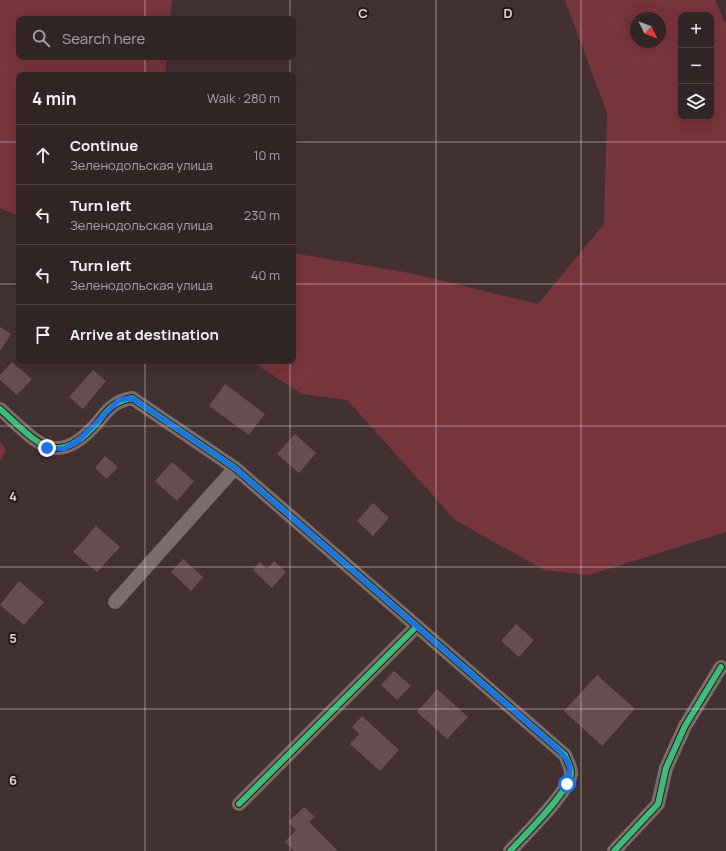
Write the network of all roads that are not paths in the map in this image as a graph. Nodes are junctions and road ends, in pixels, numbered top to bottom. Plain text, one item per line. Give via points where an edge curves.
1 (0, 409) edge
2 (235, 468) junction
3 (114, 602) dead end
4 (417, 626) junction
5 (721, 667) dead end
6 (239, 804) dead end
7 (510, 851) edge
8 (614, 851) edge

1 - 2 street via 47,448 63,449 78,441 119,400 132,398
2 - 3 street
2 - 4 street
4 - 6 street
4 - 7 street via 565,755 569,764 571,774 560,795
5 - 8 street via 686,726 666,768 658,804

